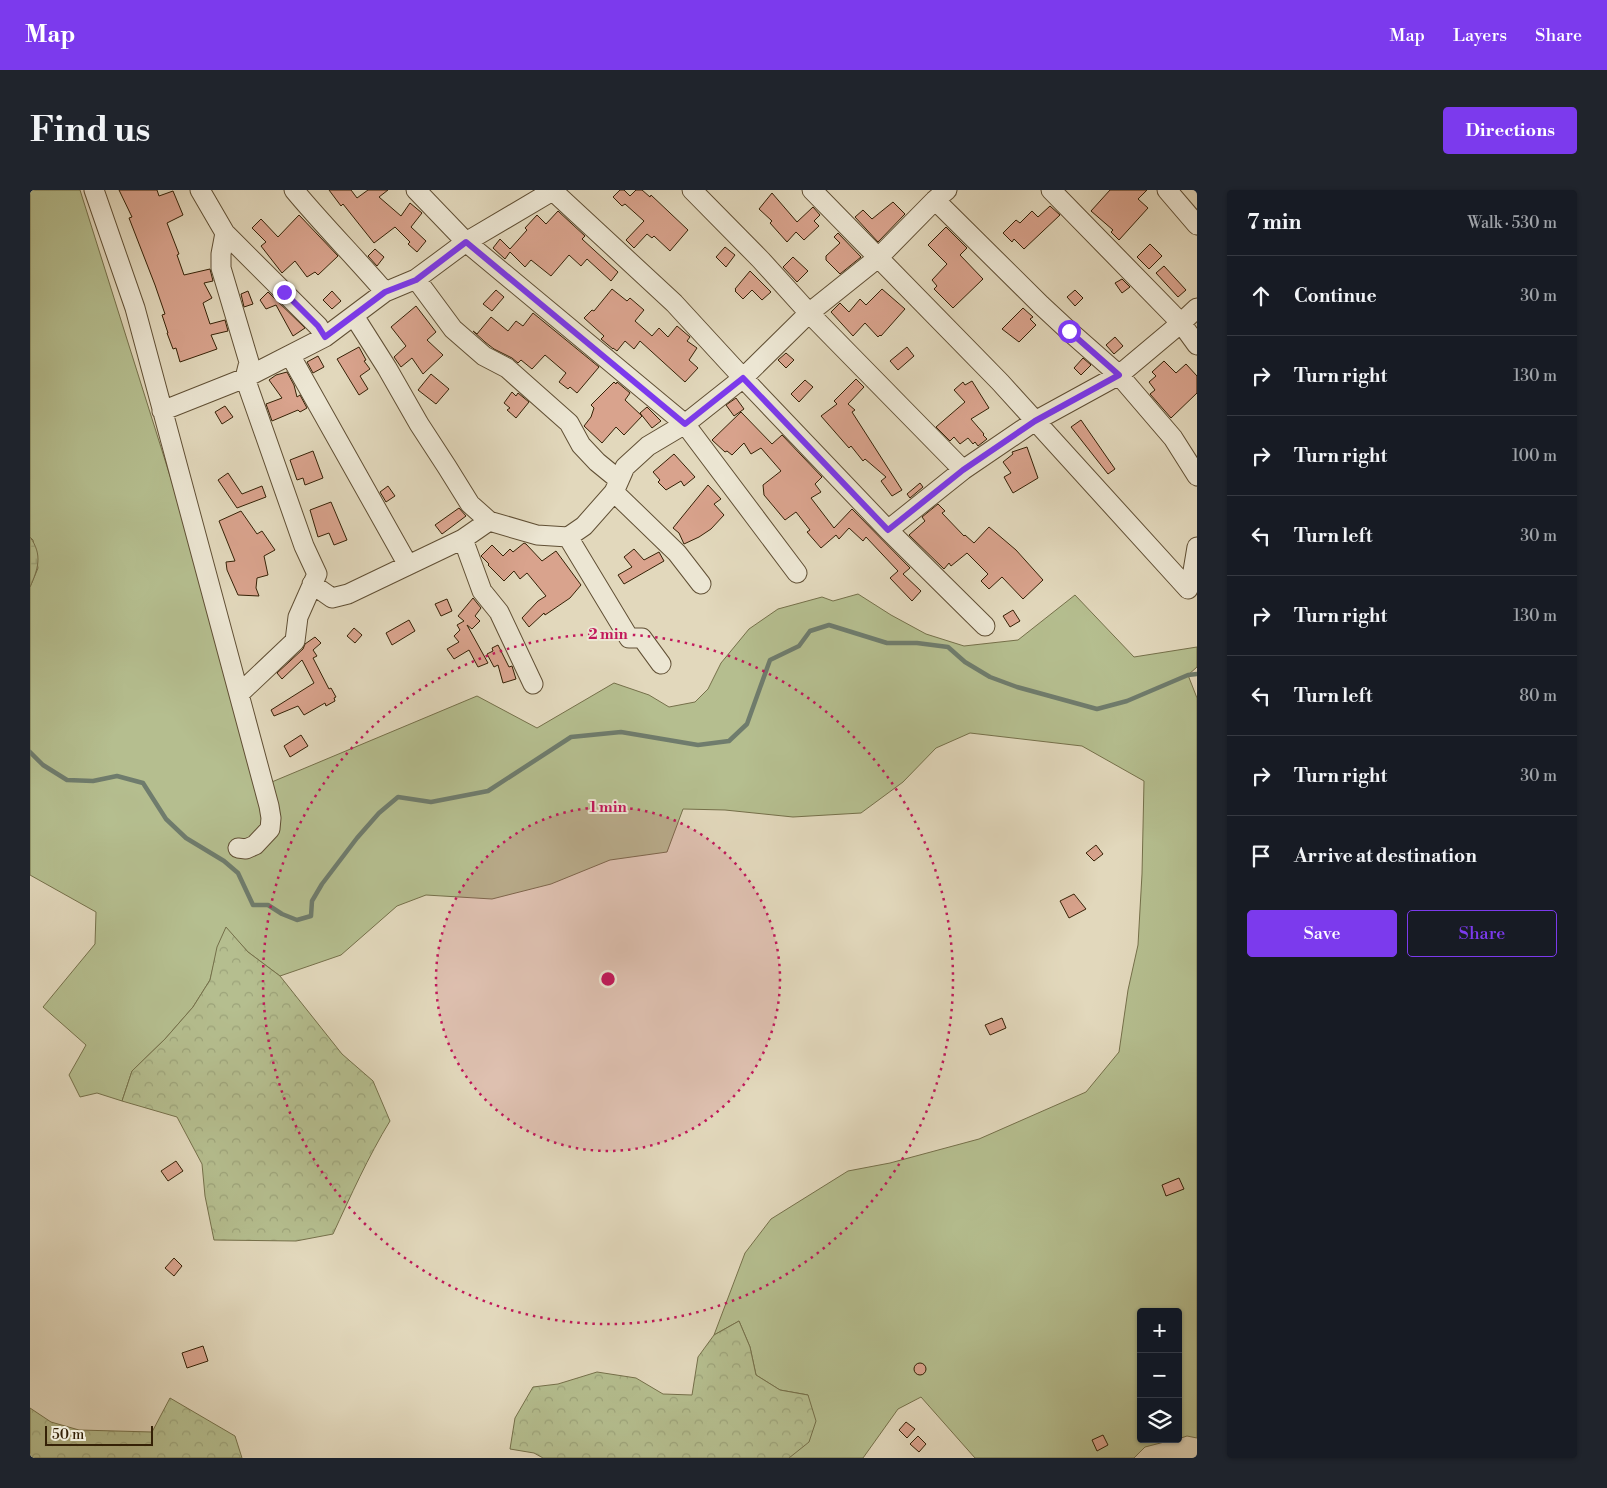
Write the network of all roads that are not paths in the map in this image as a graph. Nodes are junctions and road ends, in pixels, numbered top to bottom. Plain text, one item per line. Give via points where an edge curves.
1 (96, 190) edge
2 (200, 190) edge
3 (294, 190) edge
4 (416, 190) edge
5 (553, 190) edge
6 (692, 190) edge
7 (812, 190) edge
8 (1051, 190) edge
9 (1167, 190) edge
10 (941, 195) edge
11 (1197, 224) edge
12 (225, 233) junction
13 (466, 242) junction
14 (879, 257) junction
15 (416, 280) junction
16 (385, 292) junction
17 (1197, 308) edge
18 (809, 313) junction
19 (354, 316) junction
20 (1181, 323) junction
21 (325, 337) junction
22 (1197, 345) edge
23 (290, 355) junction
24 (1119, 375) junction
25 (245, 378) junction
26 (743, 378) junction
27 (162, 411) junction
28 (1035, 421) junction
29 (685, 424) junction
30 (963, 470) junction
31 (1197, 476) edge
32 (617, 486) junction
33 (489, 522) junction
34 (888, 530) junction
35 (568, 536) junction
36 (463, 540) junction
37 (1197, 547) edge
38 (408, 565) junction
39 (797, 573) dead end
40 (312, 584) junction
41 (701, 584) dead end
42 (985, 626) dead end
43 (661, 664) dead end
44 (533, 684) dead end
45 (239, 694) junction
46 (238, 848) dead end

1 - 27 street via 135,308
2 - 12 street
3 - 16 street
4 - 13 street
5 - 13 street
5 - 26 street via 674,303
6 - 18 street
7 - 14 street
8 - 20 street
9 - 11 street
10 - 14 street
10 - 24 street via 1041,304
12 - 21 street via 318,326
12 - 25 street via 220,254 221,268 249,362
13 - 15 street
13 - 29 street
14 - 18 street
14 - 28 street
15 - 16 street
15 - 32 street via 453,329 484,356 507,368 569,423 581,445
16 - 19 street
17 - 20 street
18 - 26 street
18 - 30 street
19 - 21 street
19 - 33 street via 470,504
20 - 22 street
20 - 24 street
21 - 23 street
23 - 25 street
23 - 38 street
24 - 28 street
24 - 31 street via 1173,438
25 - 27 street
25 - 40 street via 304,546 317,574
26 - 29 street
26 - 34 street
27 - 45 street
28 - 30 street
28 - 37 street via 1188,589
29 - 32 street via 648,446 625,467
29 - 39 street
30 - 34 street
32 - 35 street via 584,526
32 - 41 street
33 - 35 street via 536,535
33 - 36 street
34 - 42 street
35 - 43 street via 629,638 642,638
36 - 38 street
36 - 44 street via 482,591 499,612
38 - 40 street via 348,594 332,598
40 - 45 street via 298,616 294,641
45 - 46 street via 271,818 270,829 255,845

